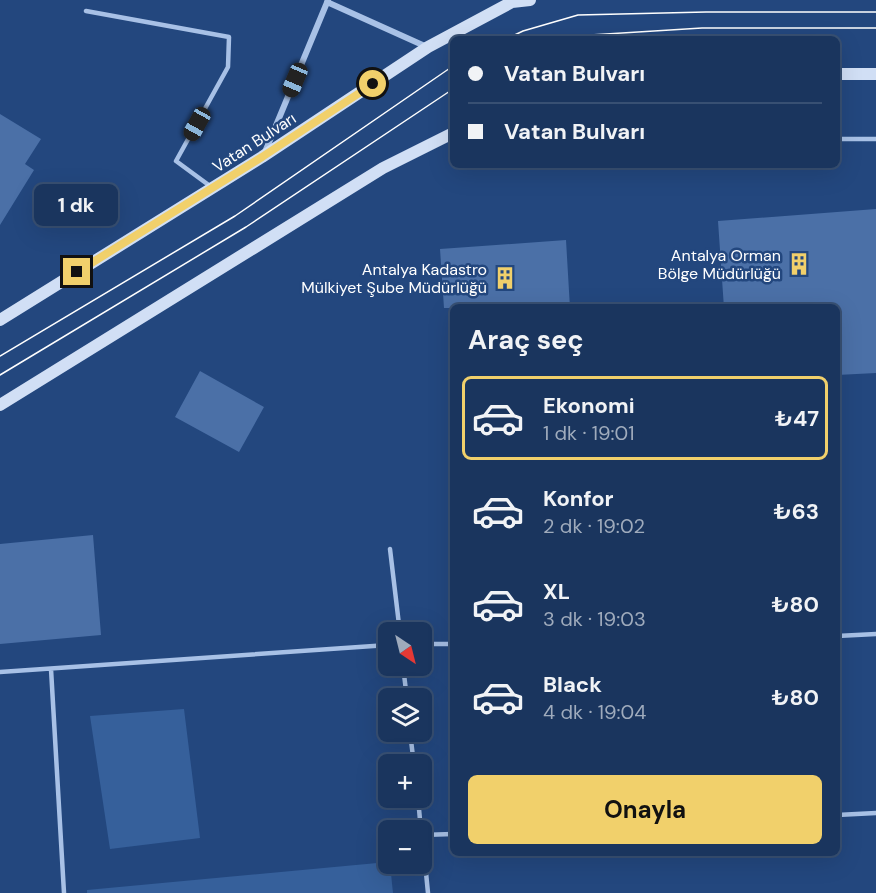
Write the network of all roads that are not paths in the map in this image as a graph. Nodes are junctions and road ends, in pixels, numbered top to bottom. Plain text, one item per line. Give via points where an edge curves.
1 (530, 0) edge
2 (328, 1) edge
3 (86, 11) dead end
4 (428, 47) junction
5 (840, 74) edge
6 (876, 74) edge
7 (450, 134) edge
8 (840, 139) edge
9 (876, 139) edge
10 (262, 157) junction
11 (212, 188) junction
12 (0, 320) edge
13 (0, 405) edge
14 (390, 549) dead end
15 (399, 622) edge
16 (876, 634) edge
17 (840, 636) edge
18 (432, 644) edge
19 (450, 644) edge
20 (378, 646) edge
21 (51, 669) junction
22 (0, 672) edge
23 (876, 813) edge
24 (840, 815) edge
25 (432, 833) edge
26 (450, 834) edge
27 (426, 874) edge
28 (64, 893) edge
29 (428, 893) edge

1 - 4 main road, Vatan Bulvarı via 512,2
2 - 4 street
2 - 10 street
3 - 11 lane via 229,37 228,67 176,161
4 - 10 main road, Vatan Bulvarı
5 - 6 main road
7 - 13 main road via 383,168
8 - 9 lane
10 - 11 main road, Vatan Bulvarı
11 - 12 main road, Vatan Bulvarı
14 - 15 lane
16 - 17 lane
18 - 19 lane
20 - 21 lane
21 - 22 lane
21 - 28 lane
23 - 24 lane
25 - 26 lane
27 - 29 lane

